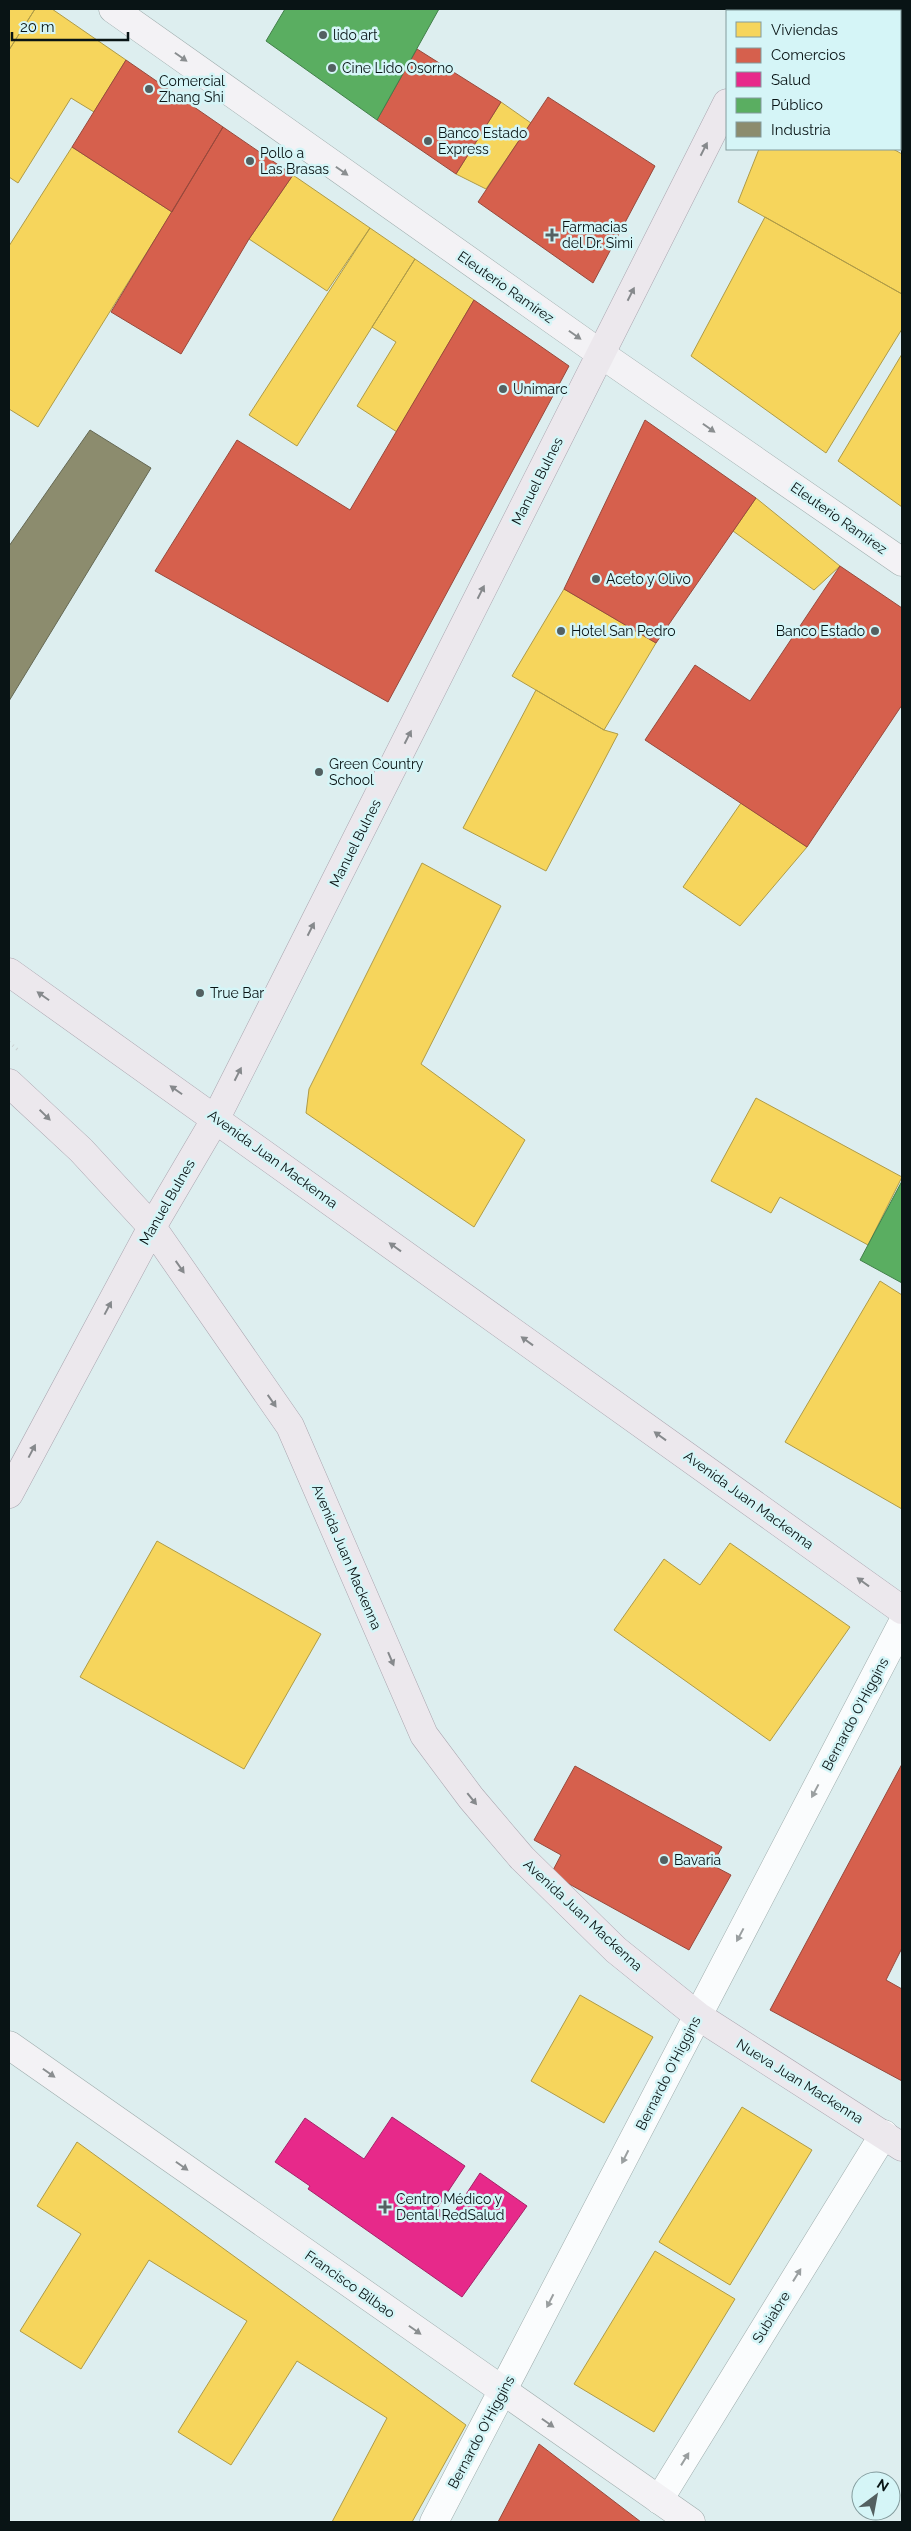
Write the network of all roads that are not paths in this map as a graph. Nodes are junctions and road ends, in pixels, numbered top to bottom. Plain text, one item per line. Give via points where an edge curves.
1 (113, 9) edge
2 (726, 106) edge
3 (601, 354) junction
4 (902, 562) edge
5 (9, 972) edge
6 (9, 1083) edge
7 (216, 1118) junction
8 (152, 1227) junction
9 (9, 1494) edge
10 (902, 1610) edge
11 (902, 1624) edge
12 (698, 2016) junction
13 (9, 2045) edge
14 (893, 2141) edge
15 (502, 2392) junction
16 (659, 2500) junction
17 (434, 2522) edge
18 (691, 2522) edge

1 -> 3 main road, Eleuterio Ramírez
3 -> 2 main road, Manuel Bulnes
3 -> 4 main road, Eleuterio Ramírez
7 -> 3 main road, Manuel Bulnes
7 -> 5 main road, Avenida Juan Mackenna
6 -> 8 main road, Avenida Juan Mackenna via 81,1150
7 - 8 main road, Manuel Bulnes
10 -> 7 main road, Avenida Juan Mackenna
9 -> 8 main road, Manuel Bulnes
8 -> 12 main road, Avenida Juan Mackenna via 290,1426 424,1735 471,1798 535,1871 616,1950
11 -> 12 street, Bernardo O'Higgins
12 - 14 main road, Nueva Juan Mackenna
12 -> 15 street, Bernardo O'Higgins
13 -> 15 main road, Francisco Bilbao
16 -> 14 street, Subiabre
15 -> 16 main road, Francisco Bilbao
15 - 17 street, Bernardo O'Higgins
16 - 18 main road, Francisco Bilbao

